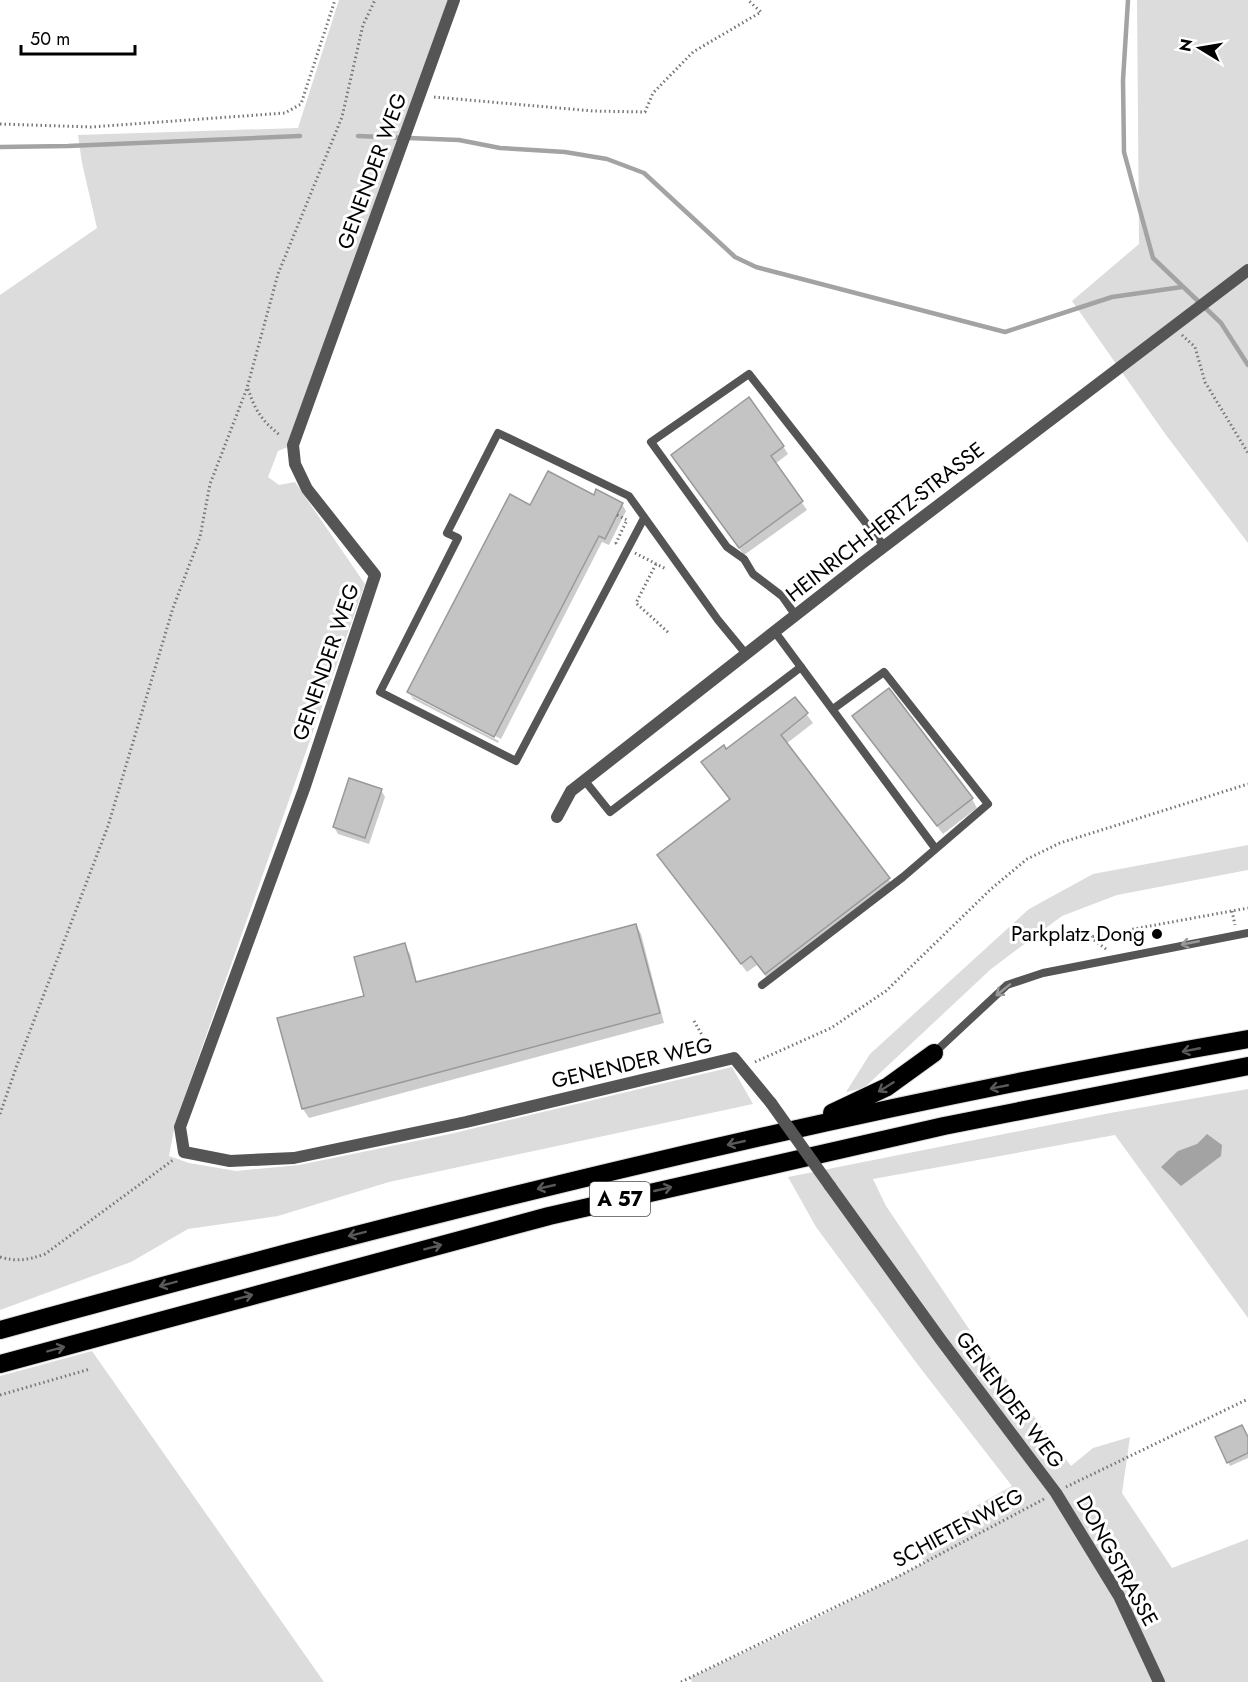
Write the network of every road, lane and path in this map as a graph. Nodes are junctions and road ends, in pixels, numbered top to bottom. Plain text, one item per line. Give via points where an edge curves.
1 (335, 0) edge
2 (375, 0) edge
3 (454, 0) edge
4 (748, 0) edge
5 (420, 96) junction
6 (0, 124) edge
7 (1248, 270) edge
8 (1180, 321) junction
9 (247, 387) junction
10 (293, 445) junction
11 (1248, 453) edge
12 (644, 518) junction
13 (884, 546) junction
14 (656, 564) dead end
15 (796, 616) junction
16 (775, 632) junction
17 (670, 634) dead end
18 (746, 654) junction
19 (801, 667) junction
20 (833, 709) junction
21 (585, 781) junction
22 (1248, 784) edge
23 (557, 817) dead end
24 (935, 848) junction
25 (1248, 908) edge
26 (1248, 933) edge
27 (1110, 960) junction
28 (762, 985) dead end
29 (694, 1021) dead end
30 (1248, 1039) edge
31 (934, 1053) joint
32 (717, 1063) junction
33 (1248, 1066) edge
34 (743, 1068) junction
35 (0, 1114) edge
36 (793, 1130) junction
37 (184, 1152) junction
38 (0, 1257) edge
39 (0, 1330) edge
40 (0, 1364) edge
41 (90, 1369) dead end
42 (0, 1395) edge
43 (1248, 1399) edge
44 (1056, 1492) junction
45 (681, 1682) edge
46 (1159, 1682) edge

1 - 6 path via 301,104 285,113 91,127
2 - 9 path via 363,25 342,117 278,274
3 - 5 street, GENENDER WEG
4 - 5 path via 761,12 693,52 653,93 645,112
5 - 10 street, GENENDER WEG
7 - 8 street, HEINRICH-HERTZ-STRASSE
8 - 11 path via 1182,336 1194,347 1205,382
8 - 13 street, HEINRICH-HERTZ-STRASSE
9 - 10 path via 255,410 265,423
9 - 35 path via 210,484 200,537 173,608 108,826
10 - 37 street, GENENDER WEG via 295,464 307,489 375,575 304,789 180,1126
12 - 12 lane via 628,496 498,434 447,533 458,538 380,692 516,761
12 - 18 lane
13 - 15 street, HEINRICH-HERTZ-STRASSE
13 - 15 lane via 749,374 651,442 727,547 782,596
14 - 17 path via 636,603
15 - 16 street, HEINRICH-HERTZ-STRASSE
16 - 18 street, HEINRICH-HERTZ-STRASSE
16 - 19 lane
18 - 21 street, HEINRICH-HERTZ-STRASSE
19 - 20 lane
19 - 21 lane via 610,812
20 - 24 lane
20 - 24 lane via 884,672 988,804
21 - 23 street, HEINRICH-HERTZ-STRASSE via 572,791
22 - 34 path via 1060,843 1027,859 869,1004 831,1028
24 - 28 lane
25 - 27 path via 1090,937 1107,949
26 -> 27 lane
27 -> 31 lane via 1043,973 1007,985
29 - 32 path
30 -> 36 highway, A 57
31 -> 36 highway via 866,1099
32 - 34 street, GENENDER WEG via 734,1058
32 - 37 street, GENENDER WEG via 294,1158 230,1161
40 -> 33 highway, A 57 via 561,1213 944,1126
34 - 44 street, GENENDER WEG, bridge
36 -> 39 highway, A 57 via 348,1236
37 - 38 path via 45,1254 27,1261
41 - 42 path
43 - 44 path, SCHIETENWEG
44 - 45 path, SCHIETENWEG via 897,1577
44 - 46 street, DONGSTRASSE via 1119,1596

